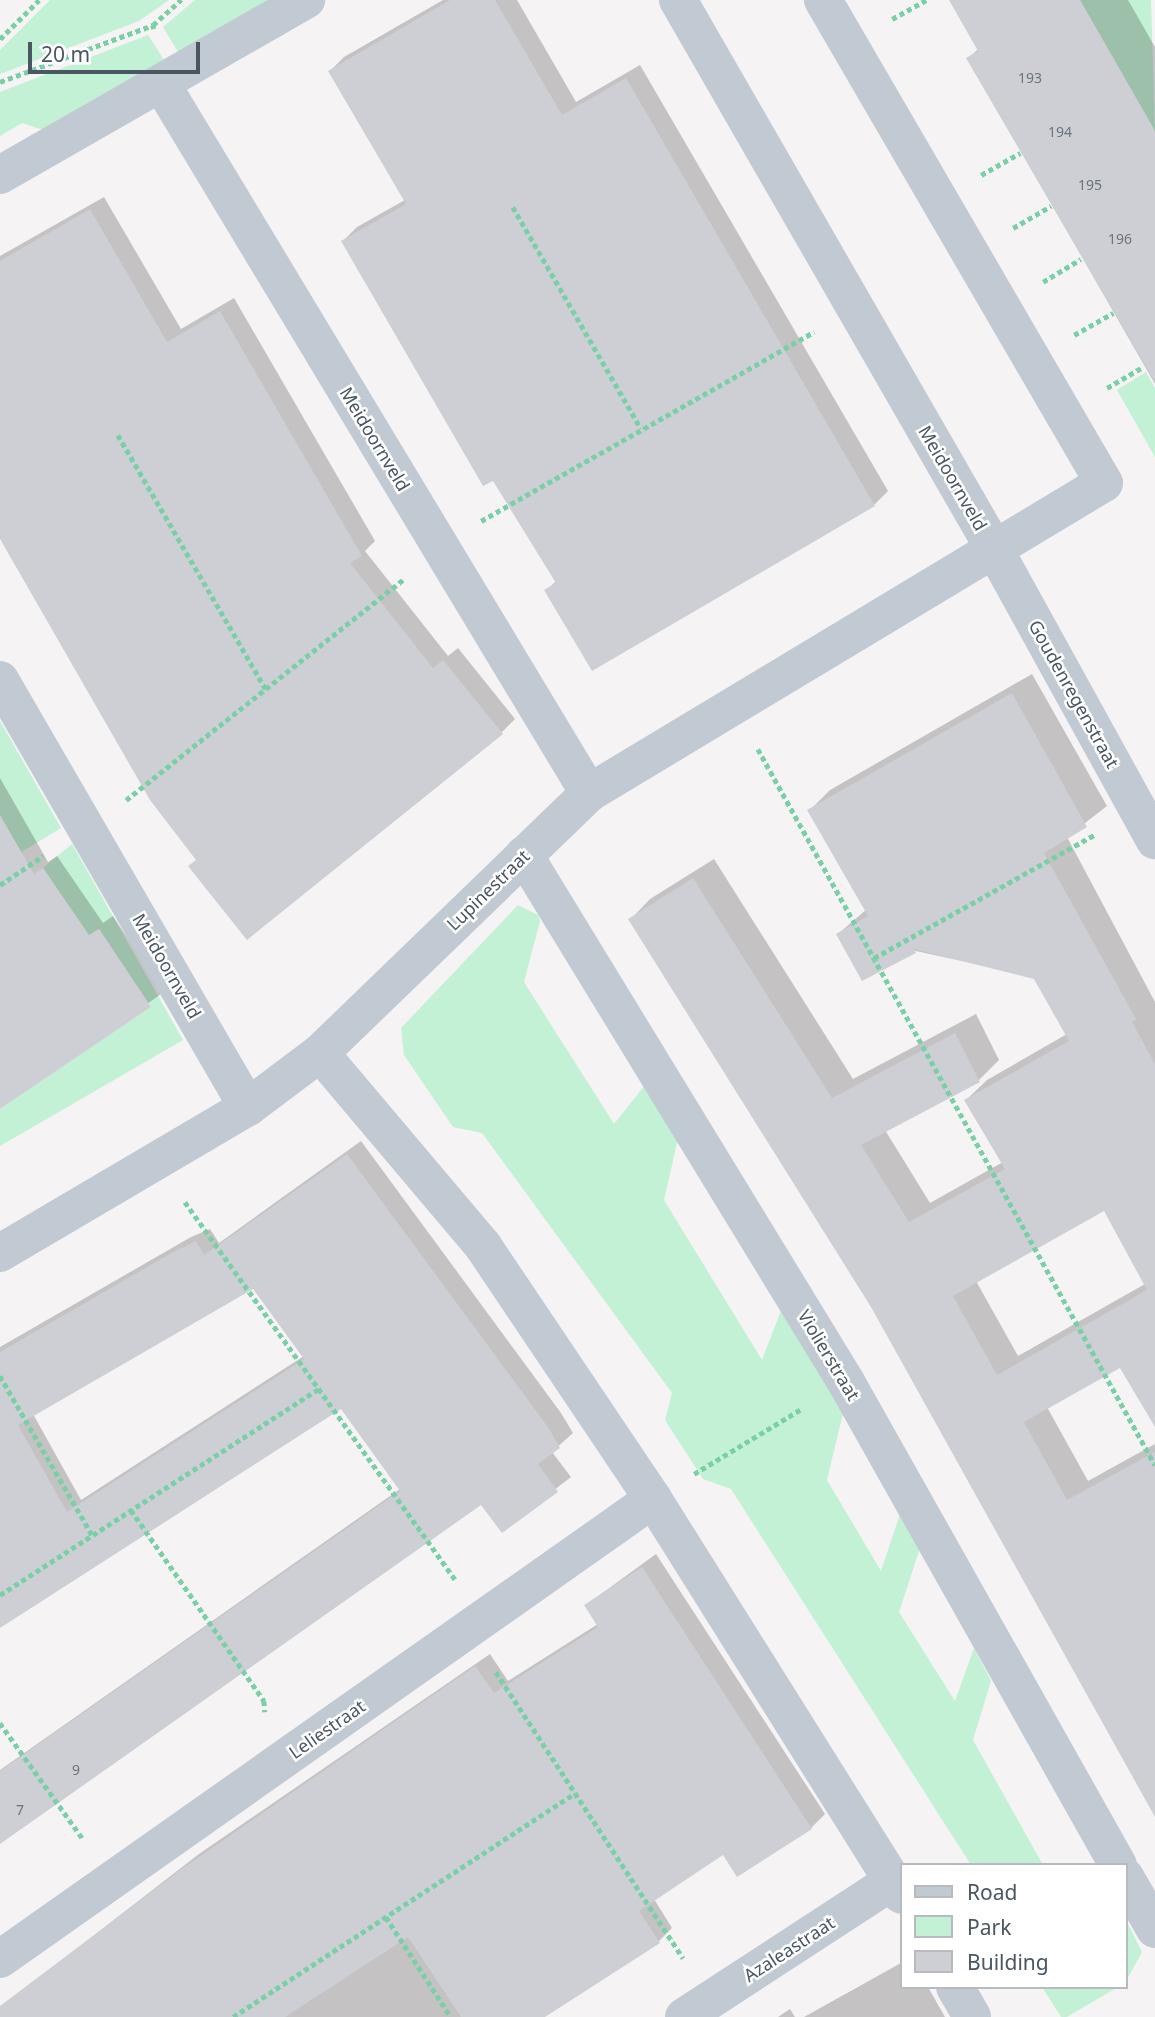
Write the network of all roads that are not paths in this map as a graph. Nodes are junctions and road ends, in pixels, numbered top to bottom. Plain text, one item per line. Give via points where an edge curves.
1 (306, 0) edge
2 (678, 0) edge
3 (823, 0) edge
4 (162, 85) junction
5 (0, 175) edge
6 (993, 547) junction
7 (0, 680) edge
8 (589, 793) junction
9 (1147, 825) edge
10 (524, 855) junction
11 (320, 1053) junction
12 (248, 1107) junction
13 (0, 1253) edge
14 (653, 1499) junction
15 (1117, 1863) edge
16 (1127, 1880) edge
17 (897, 1888) edge
18 (1155, 1929) edge
19 (0, 1959) edge
20 (956, 1989) edge
21 (684, 2017) edge
22 (972, 2017) edge

1 - 4 street
2 - 6 street, Meidoornveld
3 - 6 street, Meidoornveld via 1104,483
4 - 5 street
4 - 8 street, Meidoornveld
6 - 8 street, Lupinestraat
6 - 9 street, Goudenregenstraat
7 - 12 street, Meidoornveld
8 - 10 street, Lupinestraat
10 - 11 street, Lupinestraat
10 - 15 street, Violierstraat via 846,1382
11 - 12 street, Lupinestraat
11 - 14 street via 484,1246
12 - 13 street, Lupinestraat
14 - 17 street
14 - 19 street, Leliestraat
16 - 18 street
17 - 21 street, Azaleastraat
20 - 22 street

